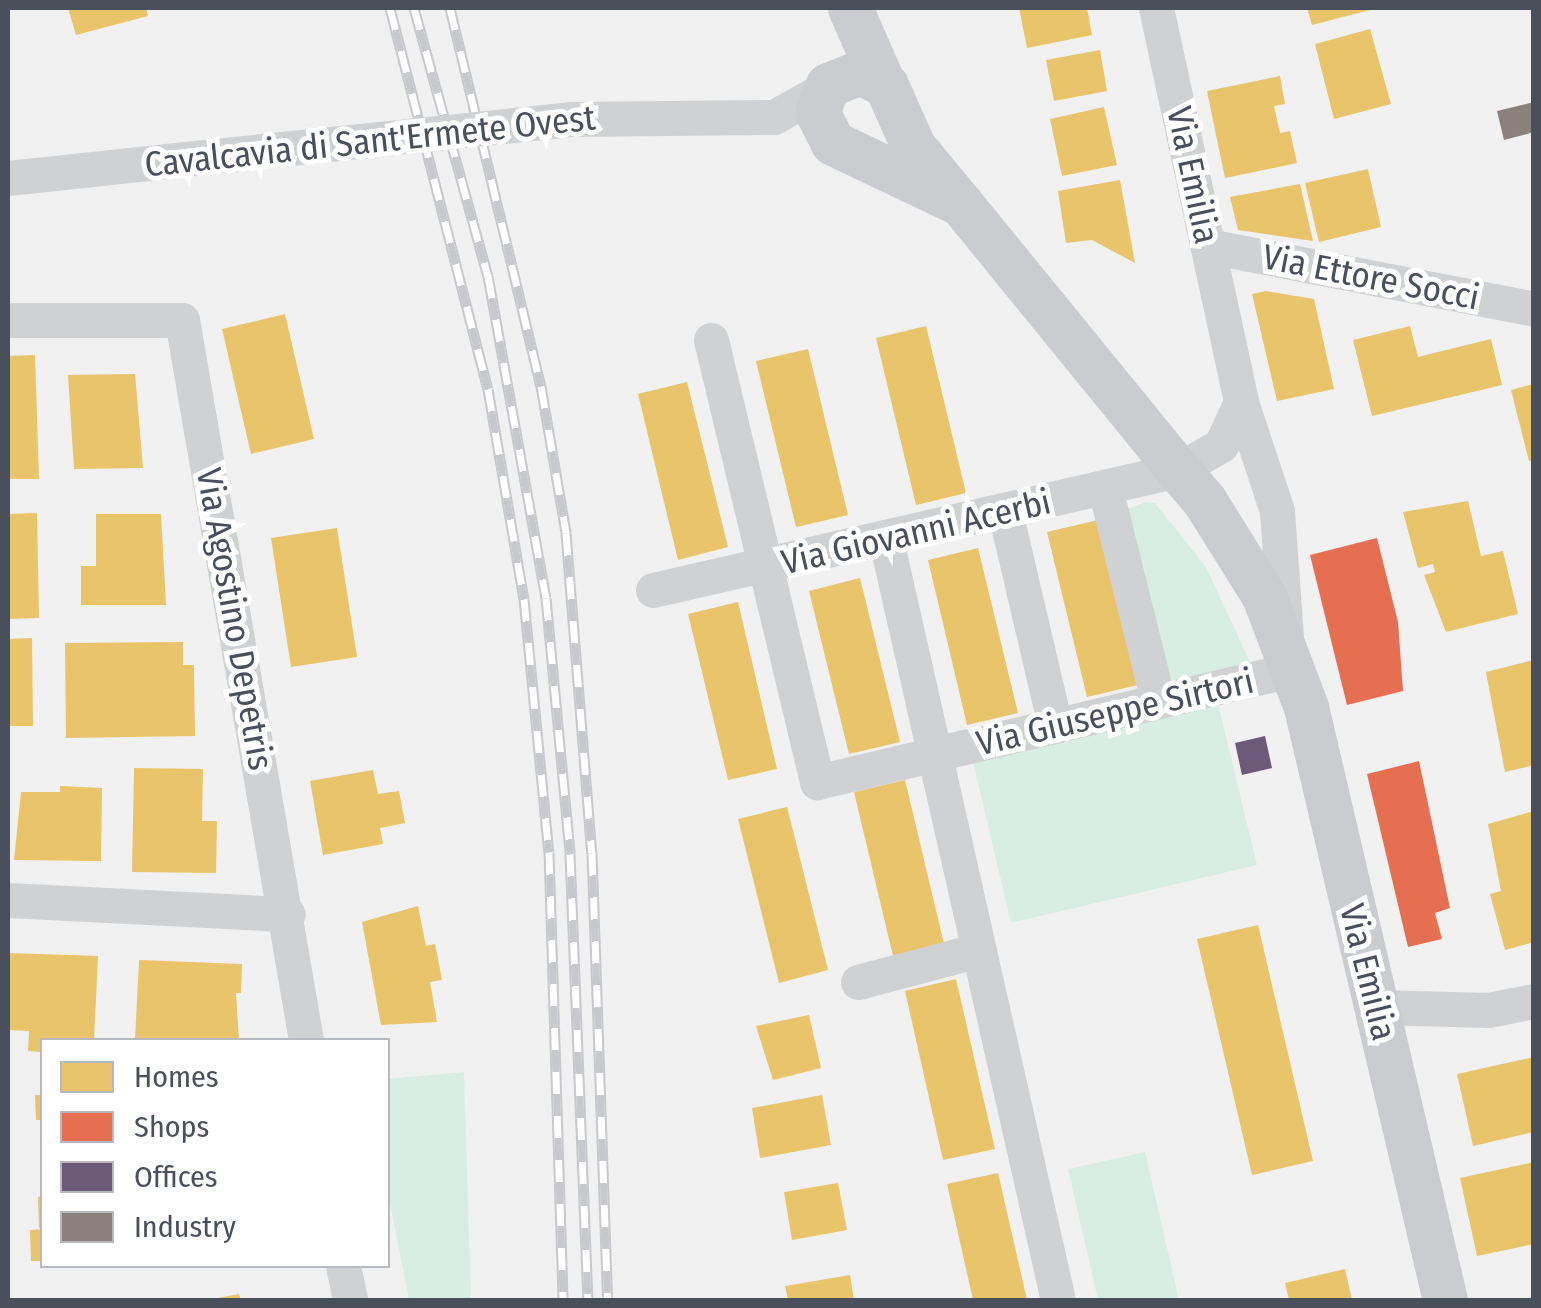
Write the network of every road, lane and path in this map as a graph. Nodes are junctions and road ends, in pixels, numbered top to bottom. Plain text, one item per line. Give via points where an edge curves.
1 (842, 8) edge
2 (850, 8) edge
3 (1156, 8) edge
4 (829, 85) junction
5 (890, 94) junction
6 (734, 121) junction
7 (848, 148) junction
8 (8, 178) edge
9 (961, 204) junction
10 (1208, 246) junction
11 (1534, 310) edge
12 (8, 320) edge
13 (711, 340) dead end
14 (1241, 402) junction
15 (1178, 470) junction
16 (1105, 488) junction
17 (1274, 498) junction
18 (1004, 512) junction
19 (1222, 524) junction
20 (886, 540) junction
21 (765, 566) junction
22 (653, 590) dead end
23 (1291, 657) junction
24 (1158, 701) junction
25 (1055, 726) junction
26 (936, 755) junction
27 (8, 900) edge
28 (288, 914) junction
29 (979, 950) junction
30 (858, 982) dead end
31 (1534, 1002) edge
32 (1377, 1007) junction
33 (306, 1038) edge
34 (344, 1268) edge
35 (350, 1300) edge
36 (1058, 1300) edge
37 (1446, 1300) edge

1 - 4 main road
2 - 5 main road, Via Emilia
3 - 10 street, Via Emilia
4 - 5 main road via 860,72
4 - 6 street via 791,112
4 - 7 main road via 818,119
5 - 7 main road via 889,136
5 - 9 main road, Via Emilia via 912,146
6 - 7 street
6 - 8 street, Cavalcavia di Sant'Ermete Ovest, bridge via 570,119
7 - 9 main road, Via Emilia
9 - 15 main road, Via Emilia
10 - 11 street, Via Ettore Socci
10 - 14 street, Via Emilia
12 - 28 street, Via Agostino Depetris via 182,320
13 - 21 street
14 - 15 street via 1221,445
14 - 17 street, Via Emilia
15 - 16 street, Via Giovanni Acerbi
15 - 19 main road, Via Emilia
16 - 18 street, Via Giovanni Acerbi
16 - 24 street
17 - 19 street via 1255,515
17 - 23 street, Via Emilia
18 - 20 street, Via Giovanni Acerbi
18 - 25 street
19 - 23 main road, Via Emilia
20 - 21 street, Via Giovanni Acerbi
20 - 26 street, Via Giuseppe Sirtori
21 - 22 street, Via Giovanni Acerbi
21 - 26 street, Via Giuseppe Sirtori via 816,782
23 - 24 street, Via Giuseppe Sirtori
23 - 32 main road, Via Emilia
24 - 25 street, Via Giuseppe Sirtori
25 - 26 street, Via Giuseppe Sirtori
26 - 29 street, Via Giuseppe Sirtori
27 - 28 street
28 - 33 street, Via Agostino Depetris
29 - 30 street
29 - 36 street, Via Giuseppe Sirtori
31 - 32 street via 1488,1010
32 - 37 main road, Via Emilia
34 - 35 street

